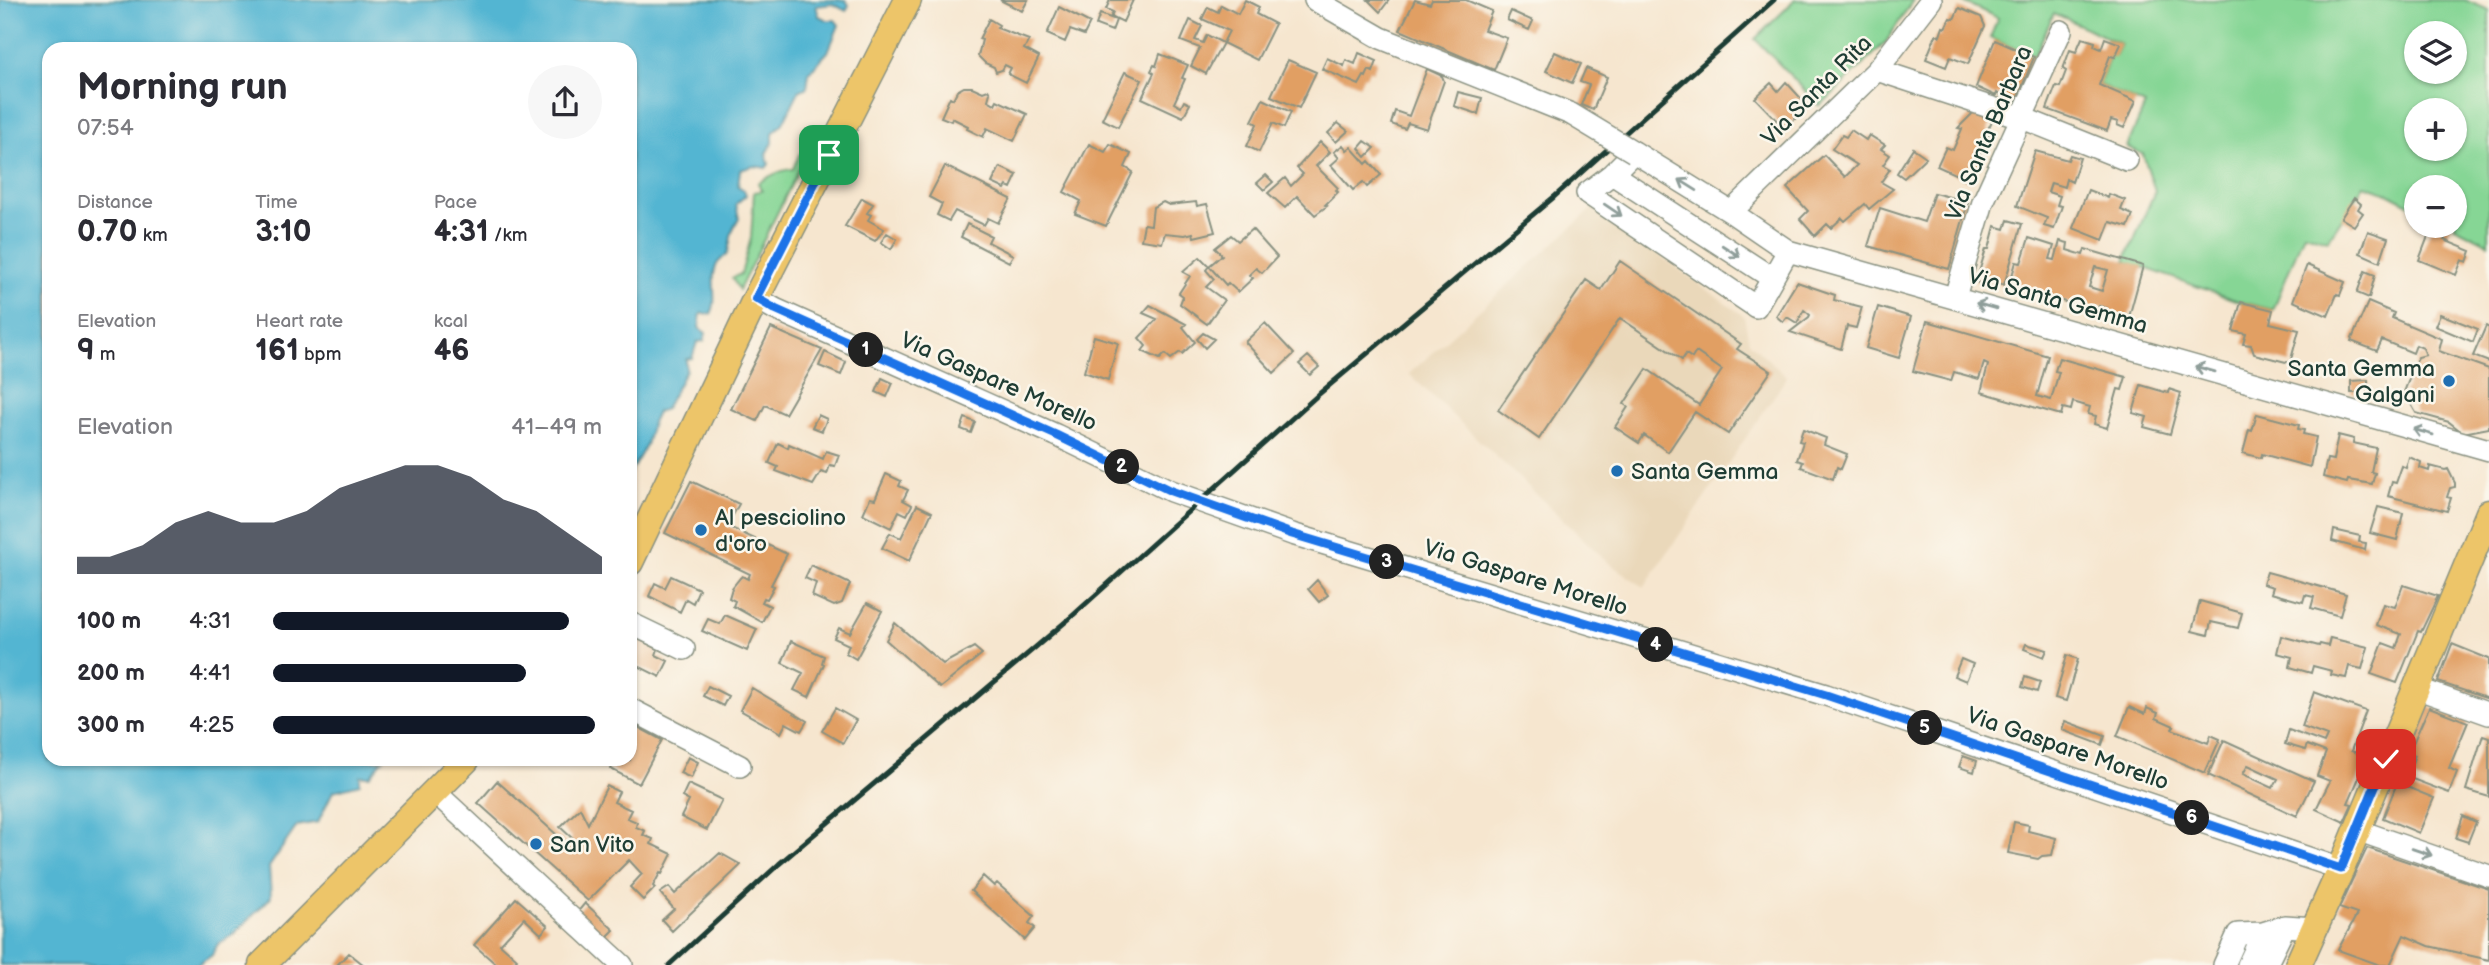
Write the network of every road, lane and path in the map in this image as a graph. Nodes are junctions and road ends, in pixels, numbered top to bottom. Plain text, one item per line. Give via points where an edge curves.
1 (908, 0) edge
2 (1315, 0) edge
3 (1931, 0) edge
4 (2060, 31) dead end
5 (1877, 70) junction
6 (2020, 117) junction
7 (1634, 152) junction
8 (2127, 160) dead end
9 (1612, 174) junction
10 (1731, 212) junction
11 (1788, 251) junction
12 (1772, 278) junction
13 (1955, 297) junction
14 (756, 298) junction
15 (2489, 450) edge
16 (2489, 513) edge
17 (637, 547) edge
18 (637, 626) edge
19 (684, 649) dead end
20 (2416, 688) junction
21 (637, 713) edge
22 (2489, 714) edge
23 (460, 766) edge
24 (740, 766) dead end
25 (435, 792) junction
26 (2357, 830) junction
27 (2341, 869) junction
28 (2489, 876) edge
29 (2285, 926) junction
30 (2314, 928) junction
31 (2263, 933) junction
32 (262, 965) edge
33 (622, 965) edge
34 (2224, 965) edge
35 (2248, 965) edge
36 (2266, 965) edge
37 (2298, 965) edge

1 - 14 main road
2 - 7 street, Via Santa Gemma, bridge via 1381,37 1571,114
3 - 5 street, Via Santa Rita
4 - 6 street, Via Santa Barbara
5 - 6 street
5 - 10 street, Via Santa Rita
6 - 8 street
6 - 13 street, Via Santa Barbara via 1983,202
7 - 9 street
10 -> 7 street, Via Santa Gemma
9 -> 12 street
9 -> 12 street via 1587,193 1756,307
10 - 11 street, Via Santa Gemma
11 - 12 street
11 - 13 street, Via Santa Gemma
15 -> 13 street, Via Santa Gemma
14 - 17 main road
14 - 27 street, Via Gaspare Morello via 1171,491 1292,534 1826,695
16 - 20 main road
18 - 19 street
20 - 22 street
20 - 26 main road
21 - 24 street
23 - 25 main road
25 - 32 main road
25 - 33 street
26 - 27 main road
26 -> 28 street
27 - 30 main road
29 - 30 street
29 - 31 street
29 - 36 street
30 - 37 main road
31 - 34 street via 2238,934
31 - 35 street

